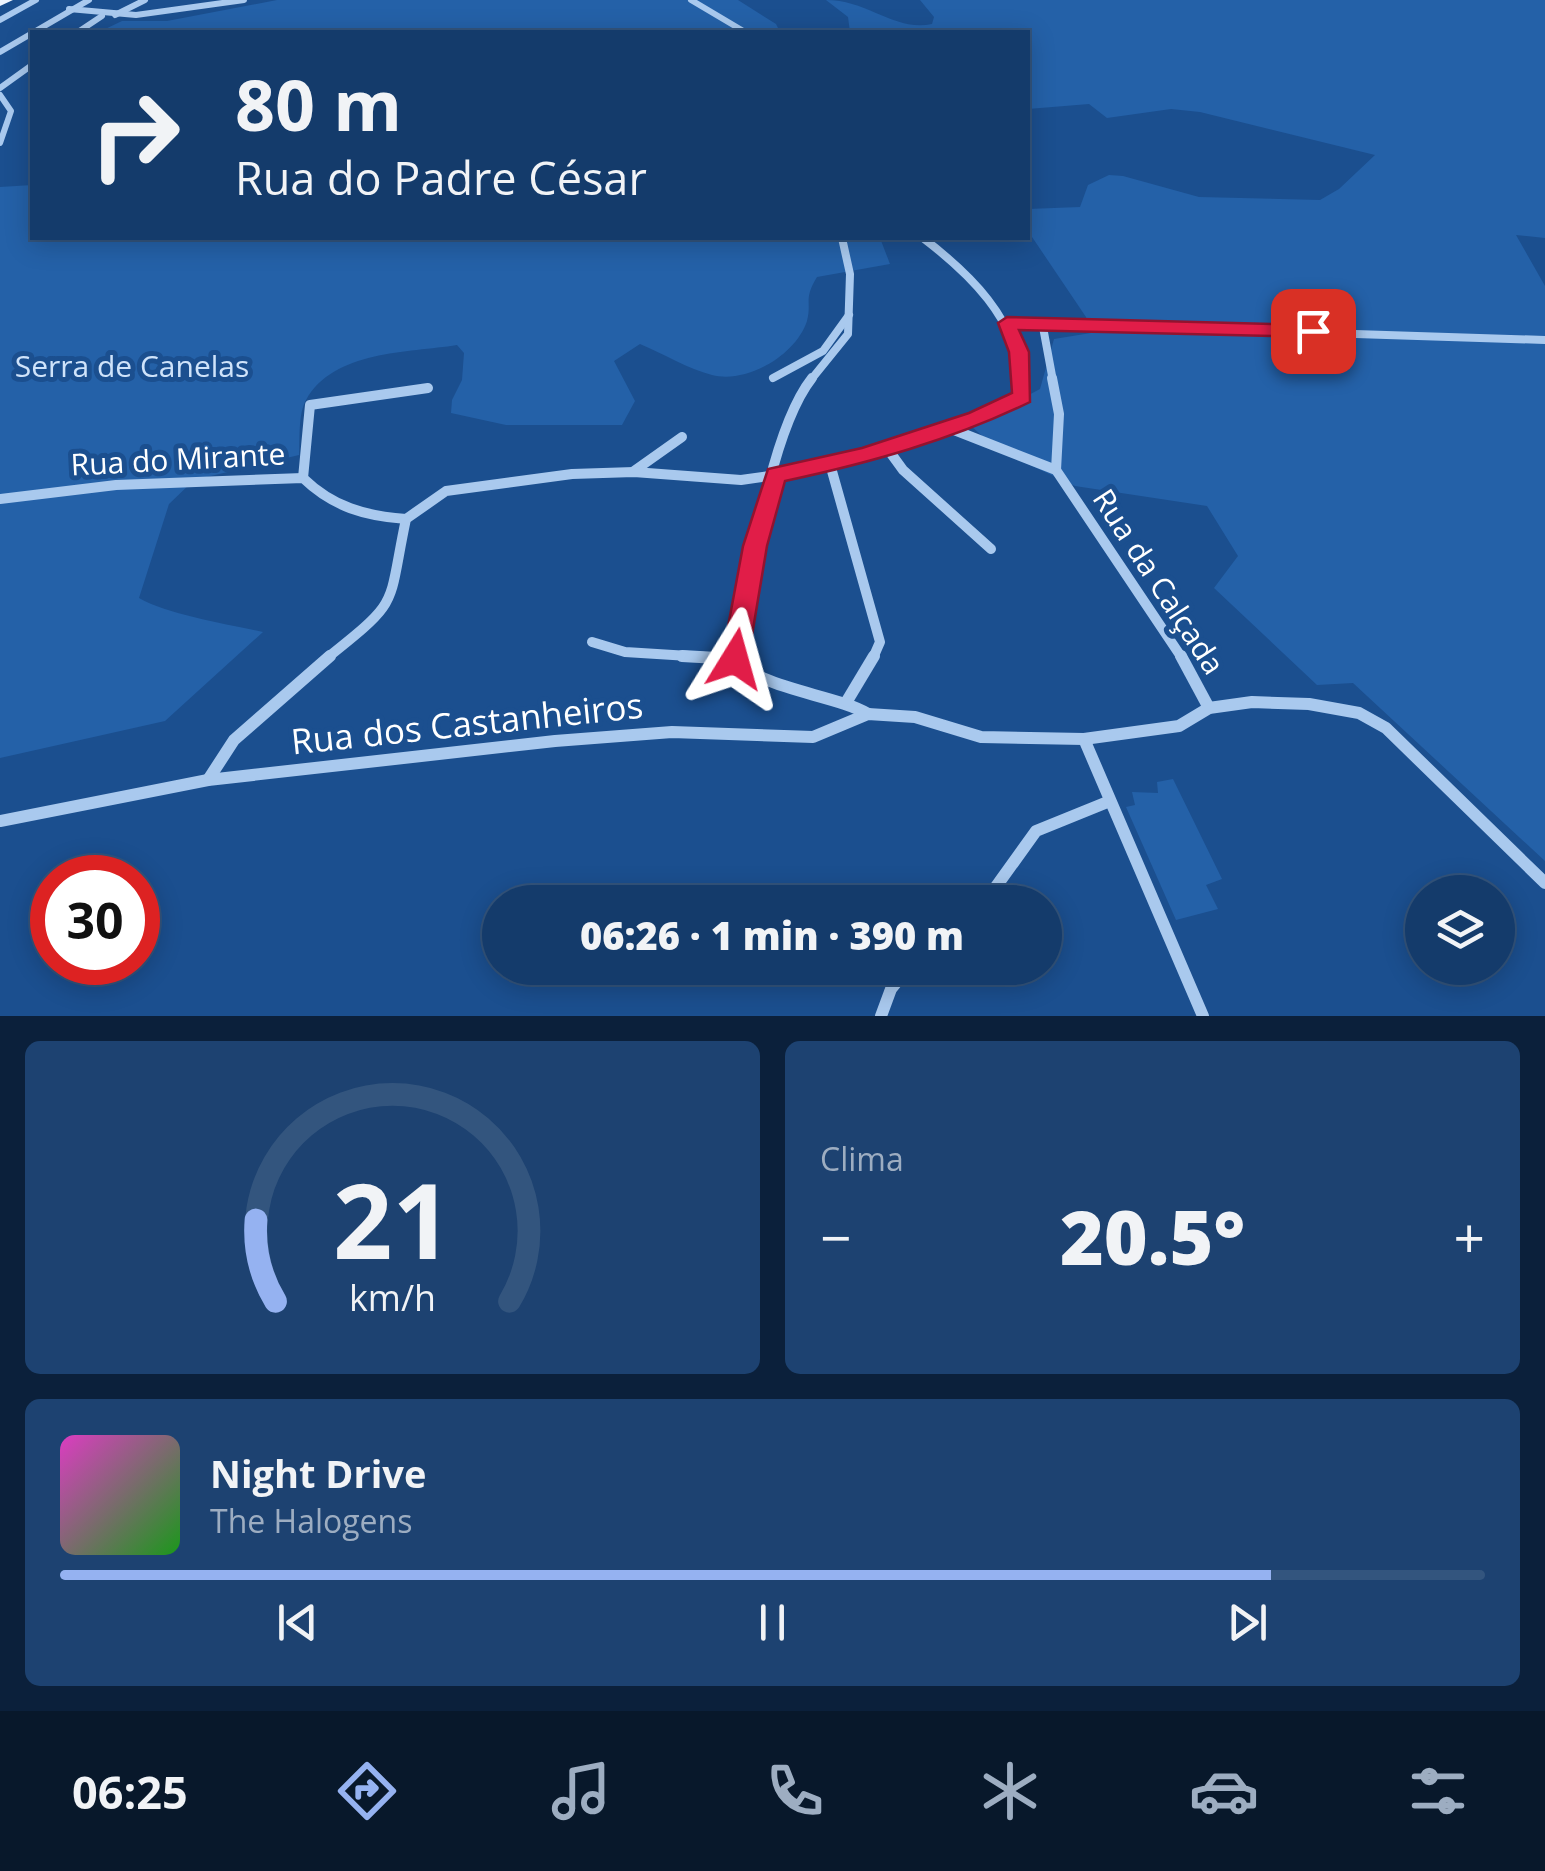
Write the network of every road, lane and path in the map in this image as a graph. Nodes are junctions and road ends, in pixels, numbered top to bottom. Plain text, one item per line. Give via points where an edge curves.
1 (36, 0) edge
2 (89, 0) edge
3 (145, 0) edge
4 (244, 0) edge
5 (690, 0) edge
6 (68, 10) junction
7 (103, 15) junction
8 (115, 15) junction
9 (0, 20) edge
10 (36, 30) edge
11 (81, 30) edge
12 (742, 30) edge
13 (30, 33) edge
14 (0, 52) edge
15 (30, 67) edge
16 (0, 91) edge
17 (0, 143) edge
18 (842, 240) edge
19 (925, 240) edge
20 (849, 315) junction
21 (1007, 323) junction
22 (1042, 327) junction
23 (1545, 340) edge
24 (773, 378) dead end
25 (428, 388) dead end
26 (949, 428) junction
27 (682, 437) dead end
28 (887, 448) junction
29 (830, 464) junction
30 (1056, 470) junction
31 (634, 472) junction
32 (776, 474) junction
33 (303, 478) junction
34 (0, 499) edge
35 (406, 519) junction
36 (992, 549) dead end
37 (592, 642) dead end
38 (735, 659) junction
39 (846, 701) junction
40 (1209, 708) junction
41 (868, 714) junction
42 (1084, 739) junction
43 (208, 780) junction
44 (1110, 802) junction
45 (0, 821) edge
46 (1545, 883) edge
47 (999, 885) edge
48 (897, 985) edge
49 (888, 999) junction
50 (881, 1016) edge
51 (893, 1016) edge
52 (1203, 1016) edge

1 - 9 street
2 - 6 street
3 - 8 street
4 - 8 street
5 - 12 street
6 - 7 street
6 - 10 street
7 - 8 street
7 - 11 street
13 - 14 street
15 - 16 street
16 - 17 street via 11,112
18 - 20 street
19 - 21 street via 992,300
20 - 24 street via 823,351
20 - 32 street via 841,344 796,400
21 - 22 street
21 - 26 street via 1019,352 1023,396
22 - 23 street
22 - 30 street via 1059,414
25 - 33 street via 310,405
26 - 28 street
26 - 30 street, Rua da Calçada
27 - 31 street
28 - 29 street
28 - 36 street
29 - 32 street
29 - 39 street via 880,642
30 - 40 street, Rua da Calçada via 1182,656
31 - 32 street via 741,480
31 - 35 street via 446,491
32 - 38 street via 750,568
33 - 34 street, Rua do Mirante via 116,485
33 - 35 street, Rua do Mirante via 338,506 366,517
35 - 43 street via 398,592 382,614 236,736 212,762
37 - 38 street via 625,652
38 - 39 street via 750,676
39 - 41 street
40 - 42 street, Rua da Calçada via 1179,726
40 - 46 street via 1309,704 1372,720
41 - 42 street, Rua dos Castanheiros via 914,717 980,737
41 - 43 street, Rua dos Castanheiros via 813,738 616,735
42 - 44 street
43 - 45 street, Rua dos Castanheiros
44 - 47 street via 1032,834
44 - 52 street
48 - 49 street
49 - 50 street
49 - 51 street

